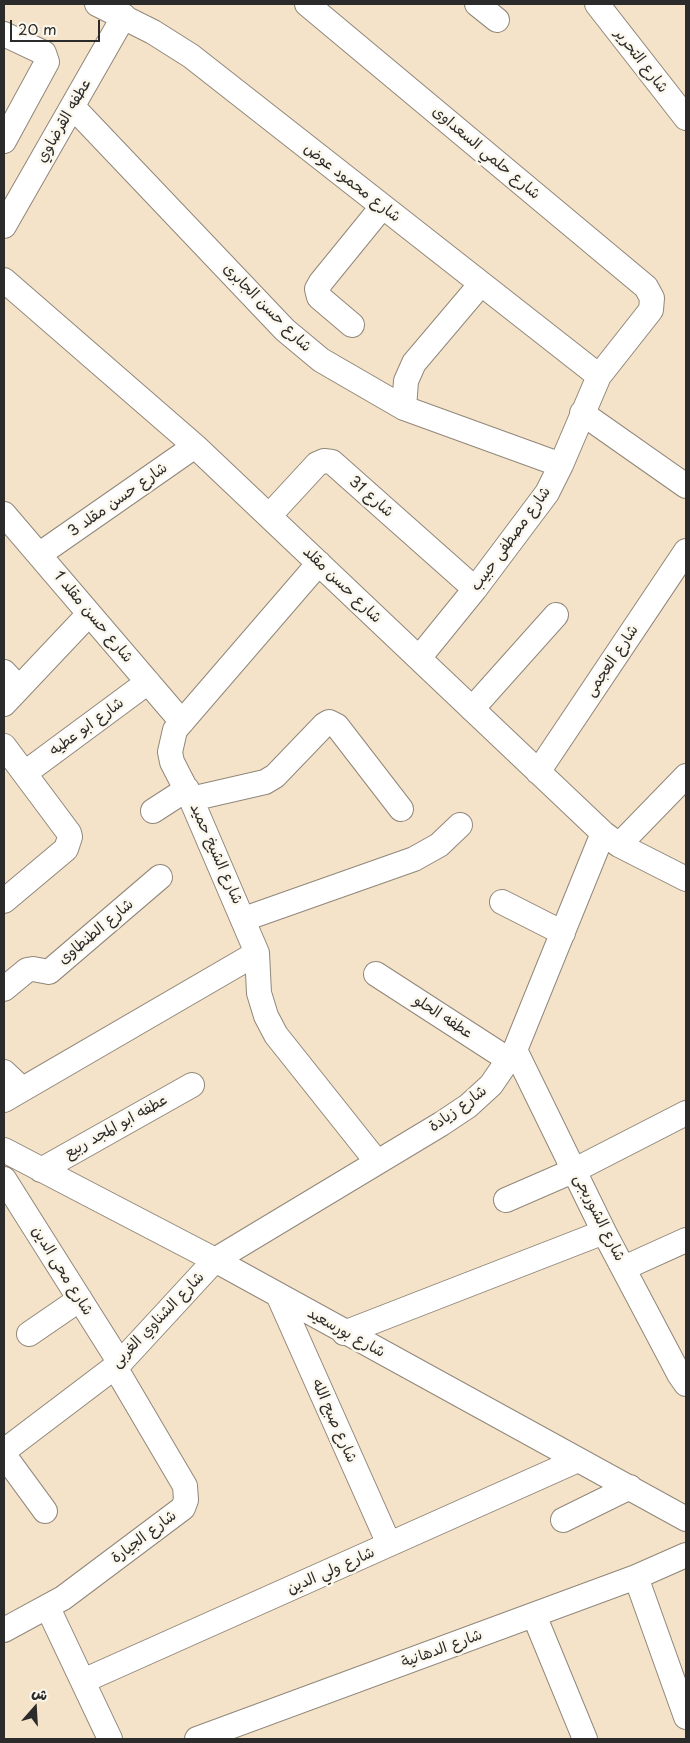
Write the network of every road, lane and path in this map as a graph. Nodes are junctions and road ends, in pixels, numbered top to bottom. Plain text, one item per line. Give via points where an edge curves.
1 (97, 4) edge
2 (307, 4) edge
3 (477, 4) edge
4 (596, 4) edge
5 (124, 16) junction
6 (497, 20) dead end
7 (4, 34) edge
8 (73, 107) junction
9 (686, 118) edge
10 (4, 141) edge
11 (382, 207) junction
12 (4, 226) edge
13 (4, 280) edge
14 (480, 285) junction
15 (650, 310) joint
16 (352, 325) dead end
17 (599, 376) junction
18 (404, 408) junction
19 (582, 413) junction
20 (195, 446) junction
21 (561, 465) junction
22 (686, 486) edge
23 (4, 514) edge
24 (269, 516) junction
25 (686, 551) edge
26 (40, 554) junction
27 (319, 563) junction
28 (475, 589) junction
29 (89, 614) junction
30 (556, 615) dead end
31 (419, 658) junction
32 (148, 682) junction
33 (9, 688) edge
34 (472, 709) junction
35 (182, 722) junction
36 (4, 746) edge
37 (538, 772) junction
38 (25, 773) junction
39 (686, 776) edge
40 (189, 794) junction
41 (401, 809) dead end
42 (153, 811) dead end
43 (460, 825) dead end
44 (611, 839) junction
45 (160, 877) dead end
46 (686, 879) edge
47 (4, 901) edge
48 (502, 902) dead end
49 (244, 919) junction
50 (563, 933) junction
51 (257, 953) junction
52 (376, 974) dead end
53 (4, 989) edge
54 (512, 1055) junction
55 (4, 1072) edge
56 (192, 1084) dead end
57 (13, 1094) edge
58 (686, 1113) edge
59 (4, 1150) edge
60 (377, 1162) junction
61 (41, 1170) junction
62 (575, 1170) junction
63 (4, 1179) edge
64 (506, 1200) dead end
65 (604, 1232) junction
66 (686, 1240) edge
67 (215, 1260) junction
68 (624, 1268) junction
69 (279, 1297) junction
70 (80, 1299) junction
71 (344, 1333) junction
72 (29, 1334) dead end
73 (117, 1365) junction
74 (684, 1376) edge
75 (4, 1451) edge
76 (4, 1455) edge
77 (578, 1460) junction
78 (630, 1487) junction
79 (45, 1511) dead end
80 (686, 1519) edge
81 (563, 1520) dead end
82 (389, 1544) junction
83 (686, 1555) edge
84 (636, 1577) junction
85 (48, 1608) junction
86 (534, 1615) junction
87 (4, 1630) edge
88 (83, 1681) junction
89 (686, 1717) edge
90 (110, 1739) edge
91 (197, 1739) edge
92 (585, 1739) edge

1 - 5 street, شارع محمود عوض
2 - 15 street, شارع حلمي السعداوى via 646,287 652,298
3 - 6 street
4 - 9 street, شارع التحرير
5 - 8 street, عطفه القرضاوي
5 - 11 street, شارع محمود عوض via 190,56
7 - 10 street via 44,53 47,62
8 - 12 street, عطفه القرضاوي
8 - 18 street, شارع حسن الجابرى via 285,330 321,360
11 - 14 street, شارع محمود عوض
11 - 16 street via 317,290 319,297
13 - 20 street, شارع حسن مقلد
14 - 17 street, شارع محمود عوض
14 - 18 street via 414,363 406,381
15 - 17 street, شارع مصطفى حبيب
17 - 19 street, شارع مصطفى حبيب
18 - 21 street, شارع حسن الجابرى
19 - 21 street, شارع مصطفى حبيب
19 - 22 street
20 - 24 street, شارع حسن مقلد
20 - 26 street, شارع حسن مقلد 3
21 - 28 street, شارع مصطفى حبيب via 547,493
23 - 26 street, شارع حسن مقلد 1
24 - 27 street, شارع حسن مقلد
24 - 28 street, شارع 31 via 317,464 332,462
25 - 37 street, شارع العجمى
26 - 29 street, شارع حسن مقلد 1
27 - 31 street, شارع حسن مقلد
27 - 35 street, شارع الشيخ حميد
28 - 31 street, شارع مصطفى حبيب
29 - 32 street, شارع حسن مقلد 1
29 - 33 street
30 - 34 street
31 - 34 street, شارع حسن مقلد
32 - 35 street, شارع حسن مقلد 1
32 - 38 street, شارع ابو عطيه
34 - 37 street, شارع حسن مقلد
35 - 40 street, شارع الشيخ حميد via 172,736 170,752
36 - 38 street
37 - 44 street, شارع حسن مقلد
38 - 47 street via 69,833 70,842 66,849
39 - 44 street
40 - 41 street via 265,782 330,722 337,726
40 - 42 street
40 - 49 street, شارع الشيخ حميد
43 - 49 street via 439,845 414,858
44 - 46 street, شارع حسن مقلد
44 - 50 street, شارع زيادة
45 - 53 street, شارع الطنطاوى via 49,972 27,970
48 - 50 street
49 - 51 street, شارع الشيخ حميد
50 - 54 street, شارع زيادة
51 - 57 street
51 - 60 street, شارع الشيخ حميد via 259,993 276,1035
52 - 54 street, عطفه الحلو
54 - 60 street, شارع زيادة via 491,1085 468,1106
54 - 62 street, شارع الشوربجى
55 - 57 street
56 - 61 street, عطفه ابو المجد ربيع
58 - 62 street
59 - 61 street, شارع بورسعيد
60 - 67 street, شارع زيادة
61 - 67 street, شارع بورسعيد
62 - 64 street
62 - 65 street, شارع الشوربجى
63 - 70 street, شارع محى الدين
65 - 68 street, شارع الشوربجى
65 - 71 street
66 - 68 street
67 - 69 street, شارع بورسعيد
67 - 73 street, شارع الشناوي الغربى
68 - 74 street, شارع الشوربجى
69 - 71 street, شارع بورسعيد
69 - 82 street, شارع صبح الله
70 - 72 street
70 - 73 street, شارع محى الدين
71 - 77 street, شارع بورسعيد
73 - 75 street, شارع الشناوي الغربى
73 - 85 street, شارع الجيارة via 185,1486 186,1500 183,1508
76 - 79 street
77 - 78 street, شارع بورسعيد
77 - 82 street, شارع ولي الدين
78 - 80 street, شارع بورسعيد
78 - 81 street
82 - 88 street, شارع ولي الدين
83 - 84 street, شارع الدهانية
84 - 86 street, شارع الدهانية
84 - 89 street
85 - 87 street, شارع الجيارة
85 - 88 street
86 - 91 street, شارع الدهانية
86 - 92 street
88 - 90 street

